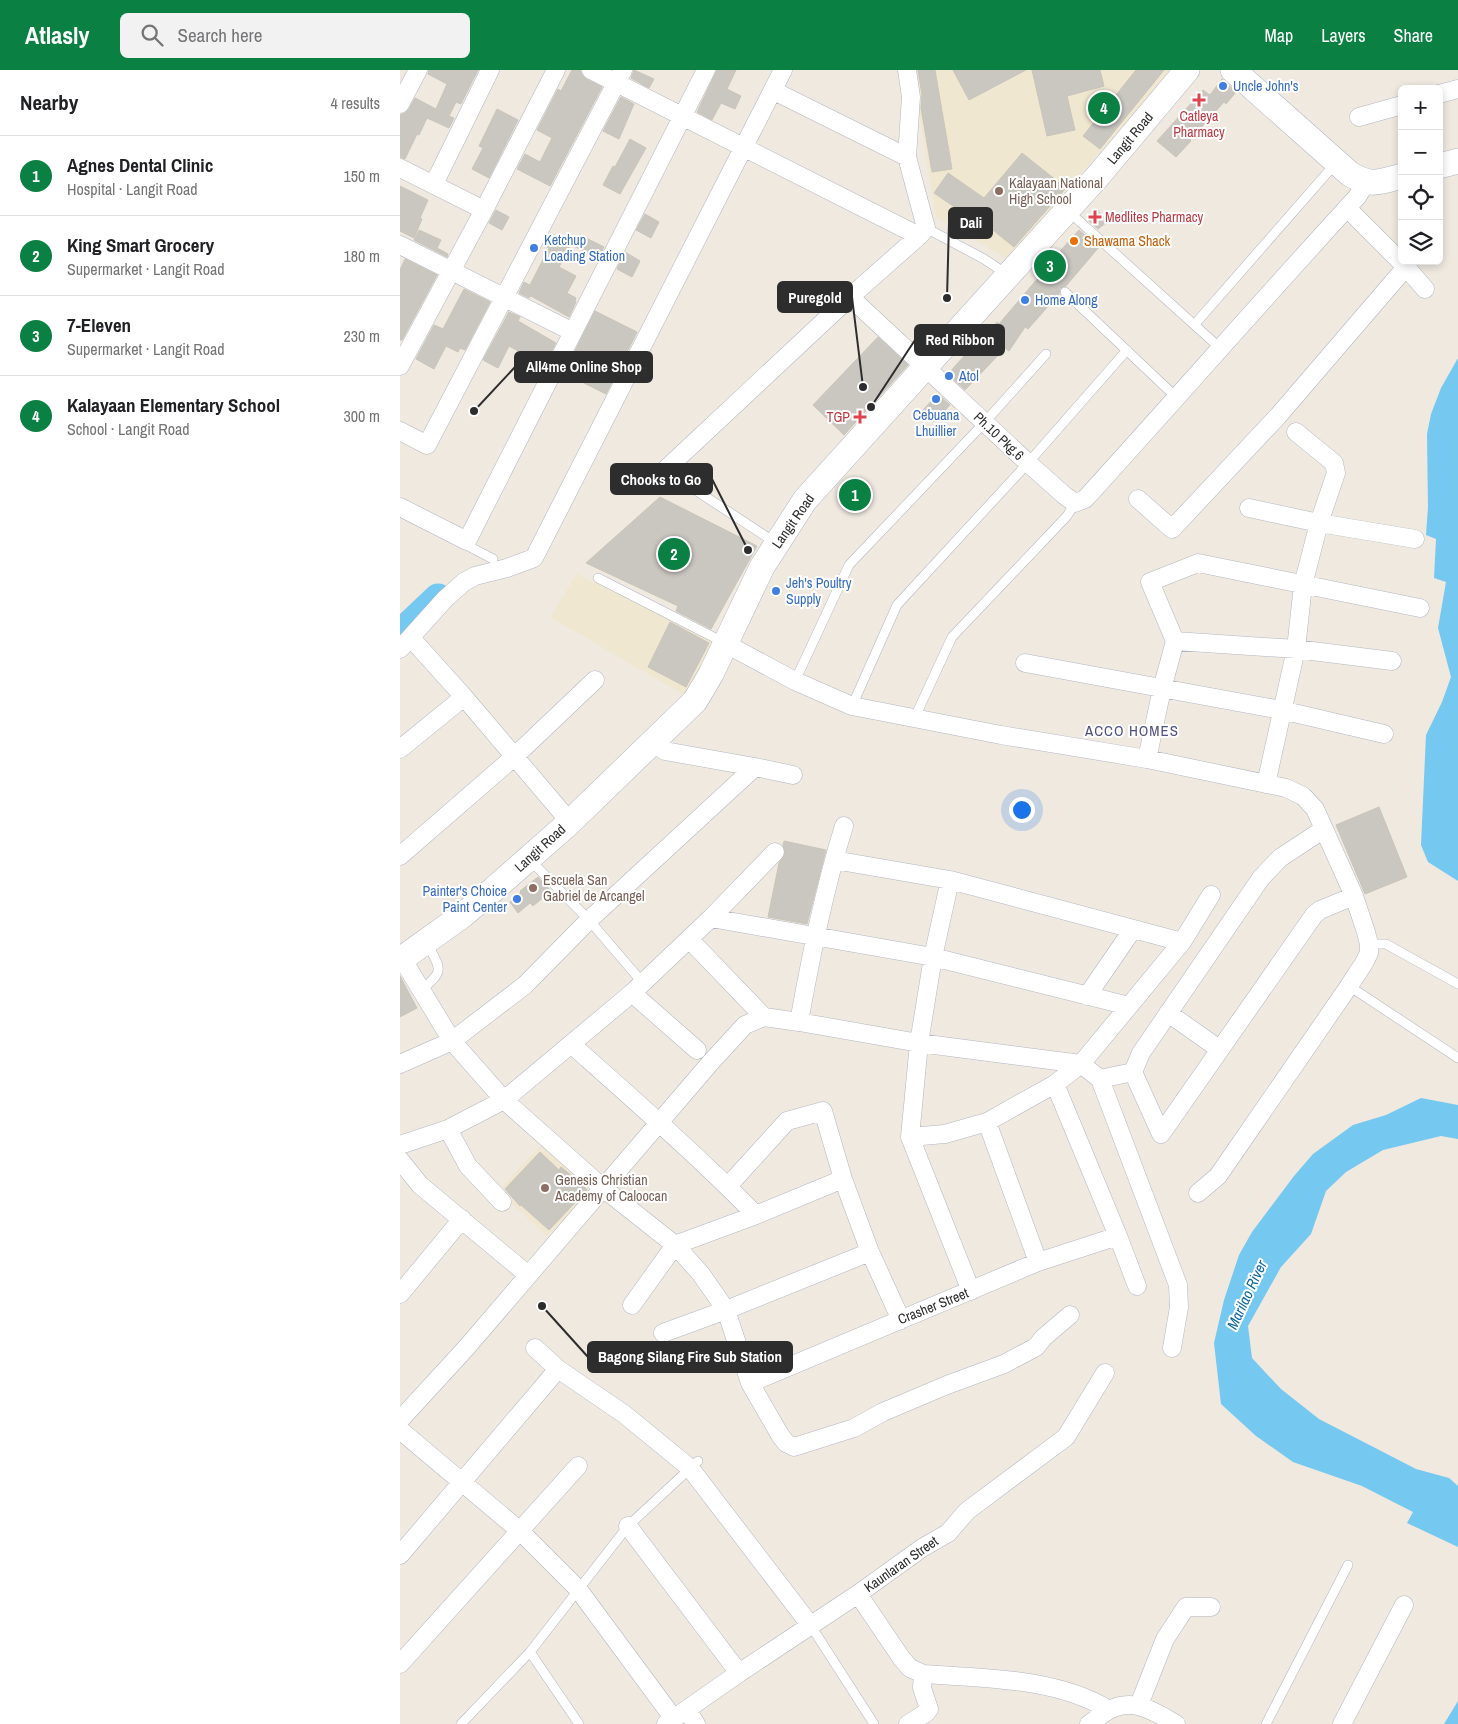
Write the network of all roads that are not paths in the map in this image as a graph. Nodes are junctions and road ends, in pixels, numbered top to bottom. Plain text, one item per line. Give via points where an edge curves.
1 (418, 70) edge
2 (490, 70) edge
3 (556, 70) edge
4 (591, 70) edge
5 (706, 70) edge
6 (783, 70) edge
7 (908, 70) edge
8 (1187, 70) edge
9 (1233, 70) edge
10 (620, 76) edge
11 (1458, 89) edge
12 (1443, 93) edge
13 (780, 94) dead end
14 (400, 104) edge
15 (1398, 106) edge
16 (683, 116) junction
17 (1359, 117) dead end
18 (744, 148) junction
19 (907, 157) junction
20 (1458, 160) edge
21 (1337, 162) junction
22 (1443, 165) edge
23 (400, 168) edge
24 (1398, 177) edge
25 (1366, 183) junction
26 (434, 184) junction
27 (1348, 208) junction
28 (484, 210) junction
29 (1067, 210) junction
30 (923, 232) junction
31 (400, 246) edge
32 (1406, 268) junction
33 (451, 270) junction
34 (1008, 276) junction
35 (1425, 290) dead end
36 (1065, 292) dead end
37 (504, 297) junction
38 (850, 297) junction
39 (1195, 324) junction
40 (573, 332) junction
41 (1220, 348) junction
42 (1127, 350) junction
43 (1046, 354) dead end
44 (400, 366) edge
45 (925, 367) junction
46 (1177, 398) junction
47 (985, 422) junction
48 (400, 431) edge
49 (1296, 432) dead end
50 (1028, 463) junction
51 (665, 470) joint
52 (1138, 499) dead end
53 (1075, 503) junction
54 (400, 507) edge
55 (1249, 508) dead end
56 (1319, 523) junction
57 (1415, 539) dead end
58 (467, 540) junction
59 (776, 543) junction
60 (493, 559) dead end
61 (598, 578) dead end
62 (1304, 585) junction
63 (1420, 608) dead end
64 (1175, 641) junction
65 (406, 644) edge
66 (726, 644) junction
67 (1296, 649) junction
68 (1392, 661) dead end
69 (1025, 663) dead end
70 (595, 680) dead end
71 (795, 680) junction
72 (1162, 689) junction
73 (464, 697) junction
74 (852, 706) junction
75 (1281, 710) junction
76 (915, 717) junction
77 (1384, 734) dead end
78 (652, 742) junction
79 (400, 749) edge
80 (514, 757) junction
81 (1146, 759) junction
82 (755, 767) junction
83 (793, 775) dead end
84 (1266, 784) junction
85 (570, 822) junction
86 (844, 826) dead end
87 (1324, 829) junction
88 (775, 852) dead end
89 (400, 856) edge
90 (528, 858) junction
91 (834, 860) junction
92 (950, 880) junction
93 (1211, 895) dead end
94 (1354, 896) junction
95 (712, 918) junction
96 (589, 920) junction
97 (1133, 929) junction
98 (815, 936) junction
99 (689, 939) junction
100 (427, 942) junction
101 (1182, 942) junction
102 (1369, 944) junction
103 (933, 957) junction
104 (401, 958) edge
105 (1458, 984) edge
106 (1349, 986) junction
107 (637, 988) junction
108 (421, 990) junction
109 (1087, 996) junction
110 (1130, 1006) junction
111 (1168, 1013) junction
112 (764, 1017) junction
113 (799, 1022) junction
114 (452, 1041) junction
115 (919, 1043) junction
116 (571, 1044) junction
117 (1219, 1049) junction
118 (697, 1050) dead end
119 (1458, 1058) edge
120 (400, 1064) edge
121 (1081, 1064) junction
122 (1133, 1072) junction
123 (1100, 1079) junction
124 (1055, 1084) junction
125 (504, 1100) junction
126 (658, 1122) junction
127 (987, 1122) junction
128 (448, 1129) junction
129 (910, 1137) junction
130 (400, 1145) edge
131 (401, 1164) edge
132 (843, 1179) junction
133 (728, 1186) junction
134 (603, 1188) junction
135 (1198, 1193) dead end
136 (502, 1202) dead end
137 (756, 1215) junction
138 (462, 1219) junction
139 (1118, 1236) junction
140 (675, 1245) junction
141 (870, 1252) junction
142 (1038, 1262) junction
143 (528, 1275) junction
144 (1137, 1286) dead end
145 (971, 1290) junction
146 (400, 1294) edge
147 (632, 1305) dead end
148 (726, 1310) junction
149 (1070, 1315) dead end
150 (901, 1320) junction
151 (663, 1333) dead end
152 (535, 1348) dead end
153 (1172, 1348) dead end
154 (558, 1369) junction
155 (1105, 1373) dead end
156 (750, 1383) junction
157 (400, 1420) edge
158 (400, 1430) edge
159 (694, 1464) junction
160 (578, 1466) dead end
161 (462, 1483) junction
162 (628, 1526) junction
163 (520, 1531) junction
164 (400, 1555) edge
165 (1348, 1565) dead end
166 (578, 1589) junction
167 (858, 1594) junction
168 (1404, 1605) dead end
169 (1211, 1607) dead end
170 (811, 1626) junction
171 (530, 1652) junction
172 (400, 1664) edge
173 (739, 1672) junction
174 (923, 1674) junction
175 (1139, 1705) junction
176 (1109, 1710) junction
177 (681, 1719) edge
178 (1092, 1723) edge
179 (460, 1724) edge
180 (579, 1724) edge
181 (874, 1724) edge
182 (908, 1724) edge
183 (1176, 1724) edge
184 (1266, 1724) edge
185 (1342, 1724) edge

1 - 14 street
2 - 26 street
3 - 28 street
4 - 10 street
5 - 16 street
6 - 18 street
7 - 19 street via 911,97
8 - 29 main road, Langit Road
9 - 21 main road
10 - 16 street
10 - 37 street
11 - 12 street
13 - 19 street
15 - 17 street
16 - 18 street
16 - 40 street
18 - 30 street
18 - 65 street via 534,558 464,582
19 - 30 street
20 - 22 main road
21 - 25 main road
21 - 39 lane
23 - 26 street
24 - 25 main road
25 - 27 street
26 - 28 street
27 - 32 street
27 - 41 street
28 - 33 street
29 - 34 main road, Langit Road
29 - 39 lane
30 - 34 lane via 984,259
30 - 38 street
31 - 33 street
32 - 35 street
32 - 52 street via 1278,416 1172,529
33 - 37 street
33 - 44 street
34 - 45 main road, Langit Road
36 - 42 lane
37 - 40 street
37 - 48 street via 427,445
38 - 45 street, Ph.10 Pkg.6
38 - 51 street
39 - 41 lane
40 - 58 street
41 - 46 street
42 - 46 lane
42 - 50 lane
43 - 47 lane
45 - 47 street, Ph.10 Pkg.6
45 - 59 main road, Langit Road via 805,500
46 - 53 street via 1085,499
47 - 50 street, Ph.10 Pkg.6
47 - 71 lane via 849,565
49 - 56 street via 1334,463 1336,474
50 - 53 street, Ph.10 Pkg.6
50 - 74 lane via 897,604
51 - 59 lane
53 - 76 lane via 1067,516 952,637
54 - 58 street
55 - 56 street
56 - 57 street
56 - 62 street
58 - 60 lane via 470,547
59 - 66 main road, Langit Road
61 - 66 lane
62 - 63 street
62 - 64 street via 1198,563 1150,582
62 - 67 street
64 - 67 street
64 - 72 street
65 - 73 street
66 - 71 street
66 - 78 main road, Langit Road via 695,701
67 - 68 street
67 - 75 street
69 - 72 street
70 - 80 street
71 - 74 street
72 - 75 street
72 - 81 street
73 - 79 street
73 - 80 street
74 - 76 street
75 - 77 street
75 - 84 street
76 - 81 street
78 - 82 street via 665,751
78 - 85 main road, Langit Road
80 - 85 street
80 - 89 street
81 - 84 street
82 - 83 street
82 - 96 street
84 - 87 street via 1303,796 1315,809
85 - 90 main road, Langit Road
86 - 91 street
87 - 94 street
87 - 111 street via 1280,858 1261,878
88 - 95 street
90 - 96 lane
90 - 100 main road, Langit Road
91 - 92 street
91 - 98 street
92 - 97 street
92 - 103 street
93 - 101 street
94 - 102 street
94 - 117 street via 1314,914
95 - 98 street
95 - 99 street
96 - 107 lane
96 - 114 street via 525,985
97 - 101 street
97 - 109 street
98 - 103 street
98 - 113 street
99 - 107 street
99 - 112 street
100 - 104 main road, Langit Road
100 - 108 lane via 439,973
101 - 110 street
102 - 105 lane via 1386,944
102 - 106 street via 1369,953
103 - 109 street
103 - 115 street
104 - 108 street
106 - 119 lane
106 - 135 street via 1218,1176
107 - 116 street
107 - 118 street
108 - 114 street
109 - 110 street
110 - 121 street
111 - 117 street
111 - 122 street via 1141,1053
112 - 113 street
112 - 126 street via 745,1025
113 - 115 street
114 - 120 street
114 - 125 street
115 - 121 street
115 - 129 street
116 - 125 street
116 - 126 street
117 - 122 street via 1160,1134
121 - 123 street
121 - 124 street
122 - 123 street
123 - 153 street via 1178,1285 1179,1307
124 - 127 street
124 - 139 street
125 - 128 street
125 - 134 street
126 - 133 street
126 - 134 street
127 - 129 street via 945,1134
127 - 142 street
128 - 130 street
128 - 136 street via 468,1166
129 - 145 street
131 - 138 street via 420,1185
132 - 133 street via 823,1111 787,1121
132 - 137 street
132 - 141 street
133 - 137 street
134 - 140 street
134 - 143 street
137 - 140 street
138 - 143 street
138 - 146 street
139 - 142 street, Crasher Street
139 - 144 street
140 - 147 street
140 - 148 street via 701,1274
141 - 148 street
141 - 150 street
142 - 145 street, Crasher Street
143 - 157 street
145 - 150 street, Crasher Street
148 - 151 street
148 - 156 street
149 - 156 street via 1036,1347 1004,1364 919,1396 854,1428 794,1446 786,1443 780,1435
150 - 156 street, Crasher Street
152 - 154 street
154 - 159 street via 620,1418
154 - 161 street
155 - 167 street, Kaunlaran Street via 1066,1438 967,1511 948,1533
158 - 161 street
159 - 162 lane
159 - 170 street
160 - 163 street
161 - 163 street
161 - 164 street
162 - 166 lane
162 - 173 street
163 - 166 street
163 - 172 street
165 - 184 lane
166 - 171 lane
166 - 177 street
167 - 170 street, Kaunlaran Street
167 - 174 street via 902,1659 910,1668
168 - 185 street
169 - 175 street via 1186,1607 1157,1656
170 - 173 street, Kaunlaran Street
170 - 181 lane
171 - 179 lane
171 - 180 lane
173 - 177 street, Kaunlaran Street
174 - 176 street via 1016,1682 1063,1690 1091,1699
174 - 182 street via 922,1688 928,1709
175 - 176 street
175 - 183 street
176 - 178 street

